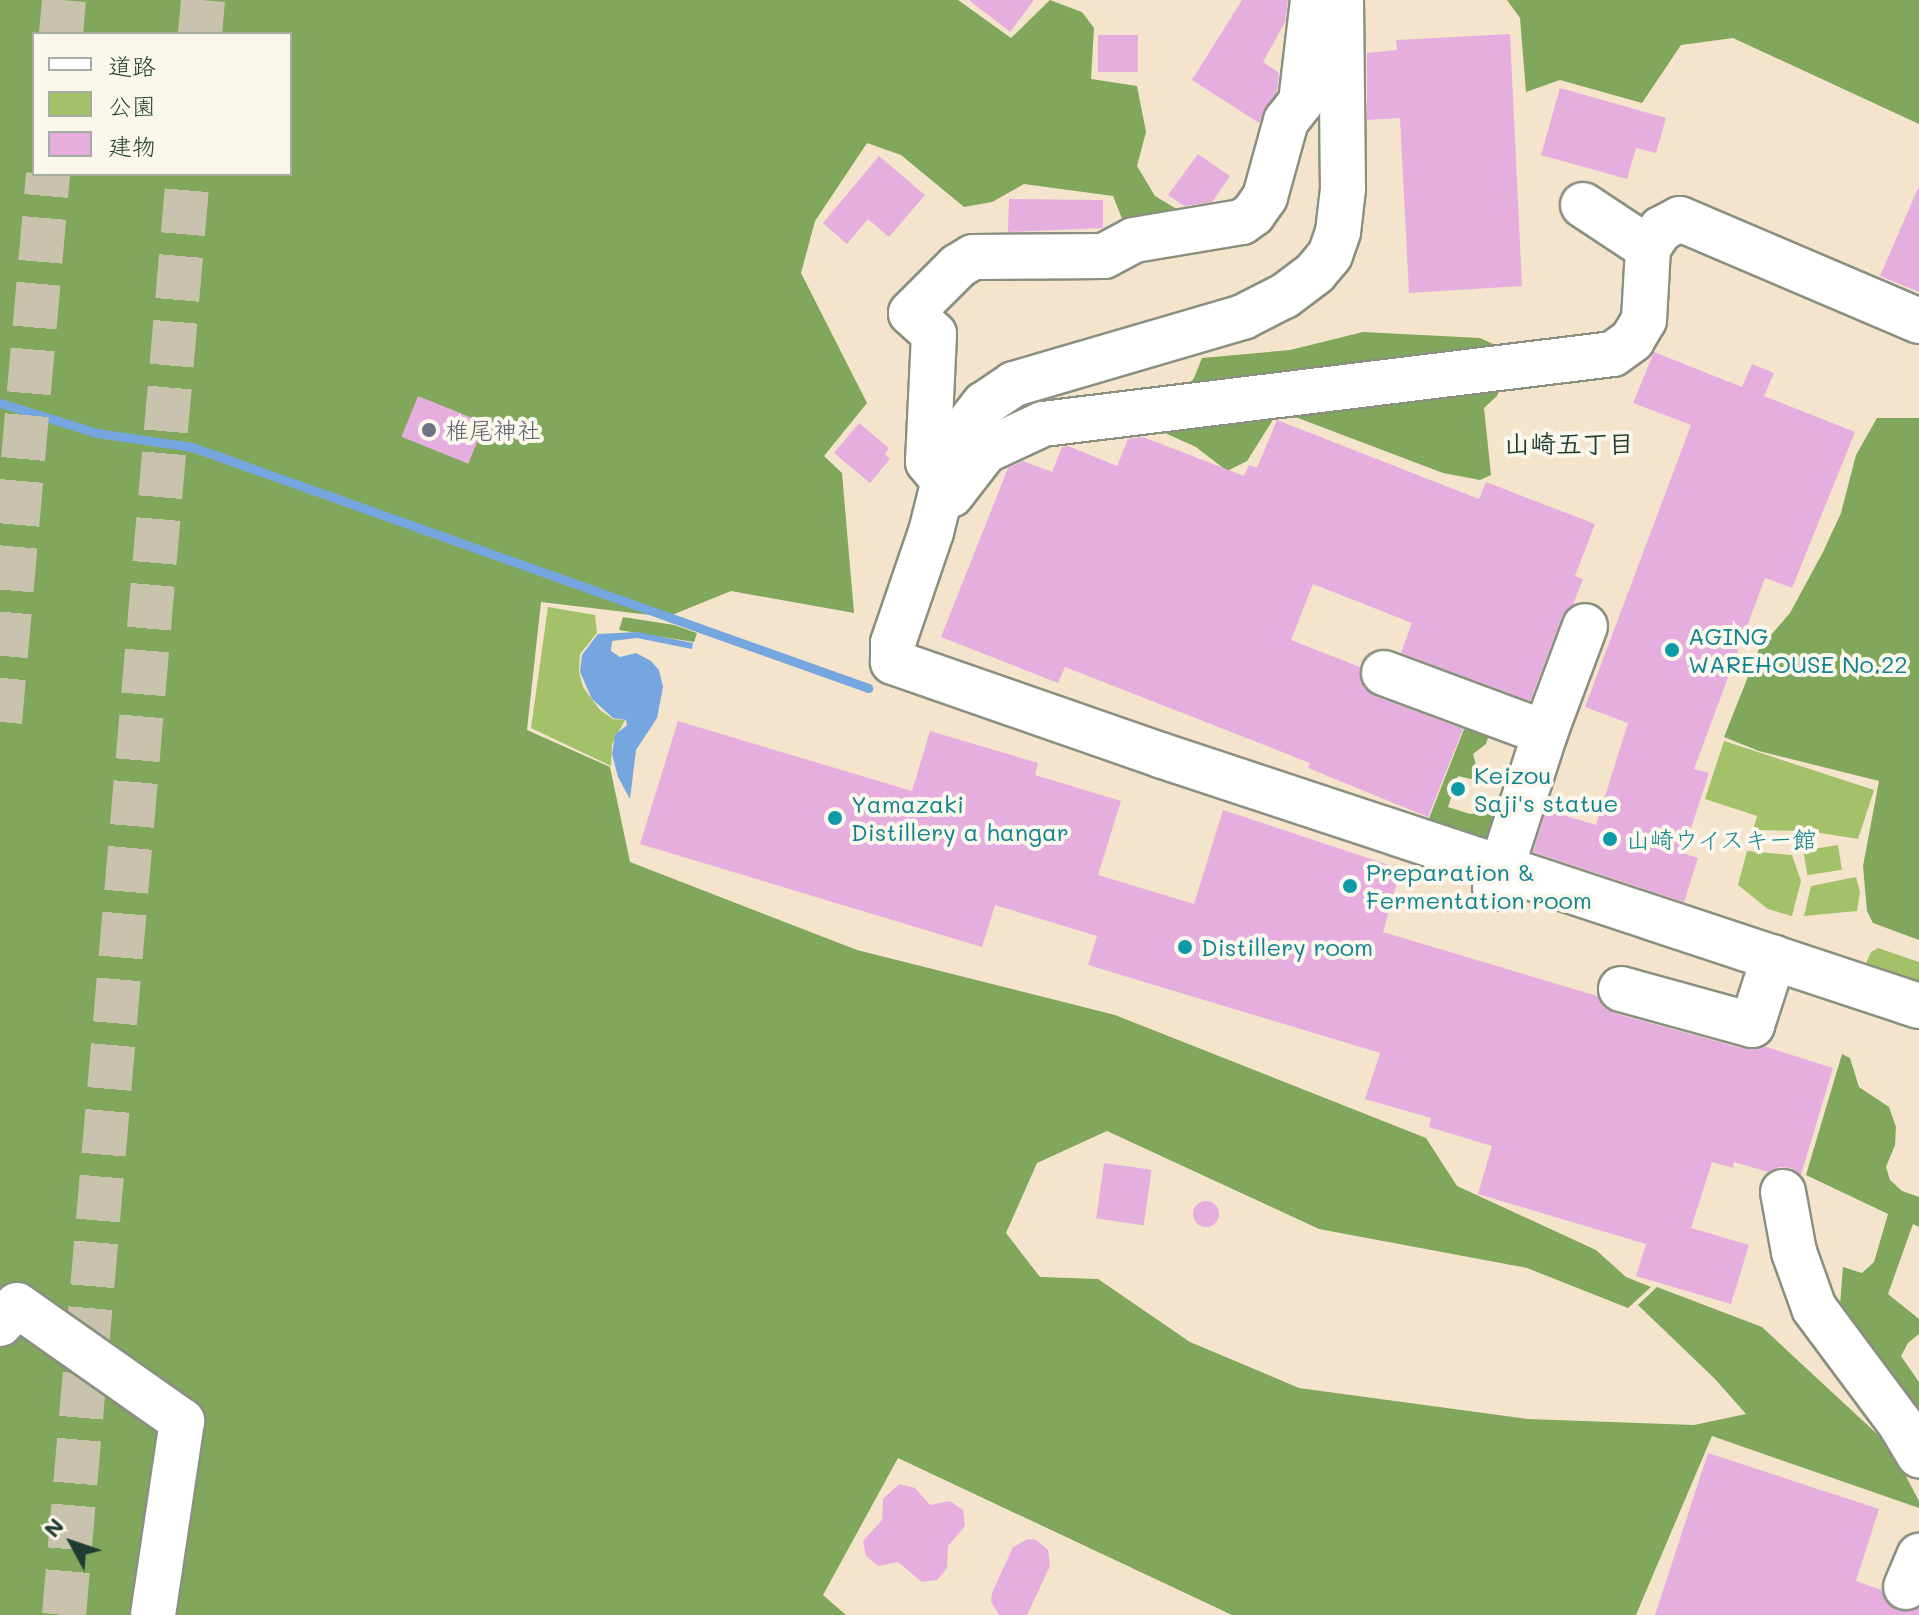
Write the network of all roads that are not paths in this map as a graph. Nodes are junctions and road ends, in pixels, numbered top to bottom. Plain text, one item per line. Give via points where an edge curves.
1 (1313, 0) edge
2 (1341, 0) edge
3 (1583, 205) dead end
4 (1648, 248) junction
5 (1919, 321) edge
6 (944, 481) junction
7 (931, 532) junction
8 (1585, 626) dead end
9 (1384, 673) dead end
10 (1545, 733) junction
11 (1498, 878) junction
12 (1774, 957) junction
13 (1621, 989) dead end
14 (1919, 1006) edge
15 (1783, 1192) dead end
16 (0, 1324) edge
17 (1919, 1455) edge
18 (153, 1615) edge

1 - 6 street via 1301,102 1286,121 1265,197 1253,214 1242,222 1134,240 1104,256 973,257 911,313 934,334 928,462
2 - 6 street via 1343,189 1330,255 1284,296 1243,317 1014,384 984,404 965,428
3 - 4 street
4 - 5 street via 1661,229 1680,219
4 - 7 street via 1644,320 1632,340 1613,354 1043,424 985,451 957,482
6 - 7 street
7 - 11 street via 893,643 893,662
8 - 10 street
9 - 10 street
10 - 11 street
11 - 12 street
12 - 13 street via 1752,1025
12 - 14 street
15 - 17 street via 1794,1252 1814,1308
16 - 18 street via 17,1305 182,1421

